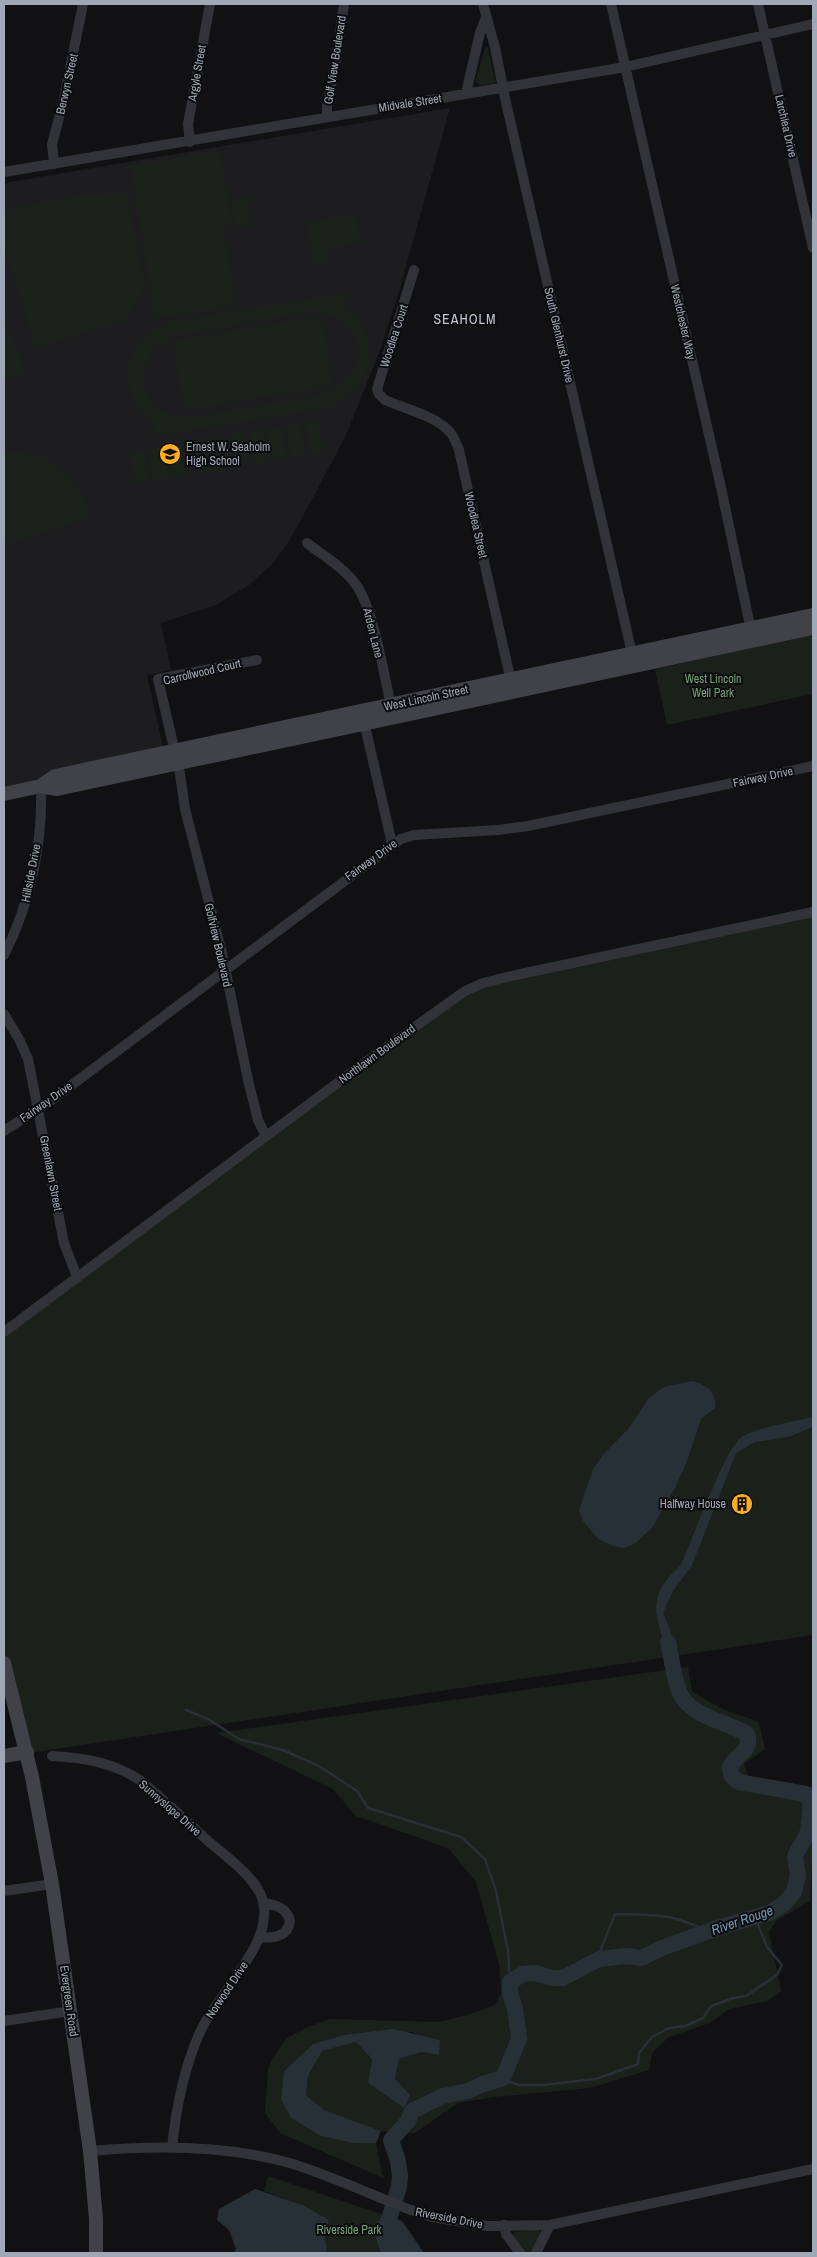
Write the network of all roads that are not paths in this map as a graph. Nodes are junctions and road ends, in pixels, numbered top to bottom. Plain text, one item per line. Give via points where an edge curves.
1 (83, 4) edge
2 (210, 4) edge
3 (344, 4) edge
4 (483, 4) edge
5 (611, 4) edge
6 (758, 4) edge
7 (486, 17) junction
8 (813, 24) edge
9 (765, 35) junction
10 (625, 67) junction
11 (503, 87) junction
12 (466, 93) junction
13 (327, 117) junction
14 (190, 142) junction
15 (54, 164) junction
16 (4, 172) edge
17 (813, 248) edge
18 (414, 270) dead end
19 (385, 400) joint
20 (307, 543) dead end
21 (813, 615) edge
22 (813, 628) edge
23 (752, 635) junction
24 (256, 660) dead end
25 (633, 660) junction
26 (512, 686) junction
27 (392, 711) junction
28 (363, 718) junction
29 (176, 758) junction
30 (813, 766) edge
31 (42, 786) junction
32 (4, 794) edge
33 (392, 844) junction
34 (813, 912) edge
35 (4, 956) edge
36 (225, 969) junction
37 (4, 1014) edge
38 (39, 1109) junction
39 (4, 1131) edge
40 (266, 1136) junction
41 (77, 1277) junction
42 (4, 1332) edge
43 (4, 1663) edge
44 (26, 1752) junction
45 (4, 1756) edge
46 (52, 1756) dead end
47 (52, 1884) junction
48 (4, 1891) edge
49 (264, 1903) junction
50 (261, 1937) junction
51 (71, 2011) junction
52 (4, 2021) edge
53 (172, 2148) junction
54 (90, 2151) junction
55 (813, 2169) edge
56 (550, 2225) junction
57 (504, 2226) junction
58 (96, 2253) edge
59 (520, 2253) edge
60 (536, 2253) edge

1 - 15 street, Berwyn Street via 52,144
2 - 14 street, Argyle Street via 188,124
3 - 13 street, Golf View Boulevard
4 - 7 street, South Glenhurst Drive
5 - 10 street, Westchester Way
6 - 9 street, Larchlea Drive
7 - 11 street, South Glenhurst Drive
7 - 12 street
8 - 9 street, Midvale Street
9 - 10 street, Midvale Street
9 - 17 street, Larchlea Drive
10 - 11 street, Midvale Street
10 - 23 street, Westchester Way
11 - 12 street, Midvale Street
11 - 25 street, South Glenhurst Drive
12 - 13 street, Midvale Street
13 - 14 street, Midvale Street
14 - 15 street, Midvale Street
15 - 16 street, Midvale Street
18 - 19 street, Woodlea Court via 378,384 379,394
19 - 26 street, Woodlea Street via 441,424 455,440
20 - 27 street, Arden Lane via 351,578 362,594
21 - 23 street, West Lincoln Street
22 - 23 street, West Lincoln Street
23 - 25 street, West Lincoln Street
24 - 29 street, Carrollwood Court via 158,680
25 - 26 street, West Lincoln Street
26 - 27 street, West Lincoln Street
27 - 28 street, West Lincoln Street
28 - 29 street, West Lincoln Street
28 - 33 street
29 - 31 street, West Lincoln Street via 58,789
29 - 36 street, Golfview Boulevard via 189,827
30 - 33 street, Fairway Drive via 528,826 414,835
31 - 32 street, West Lincoln Street
31 - 35 street, Hillside Drive via 32,881 21,918
33 - 36 street, Fairway Drive
34 - 40 street, Northlawn Boulevard via 474,986
36 - 38 street, Fairway Drive
36 - 40 street, Golfview Boulevard via 253,1102
37 - 38 street, Greenlawn Street via 28,1060
38 - 39 street, Fairway Drive
38 - 41 street, Greenlawn Street via 64,1243
40 - 41 street, Northlawn Boulevard
41 - 42 street, Northlawn Boulevard
43 - 44 street, Evergreen Road
44 - 45 street
44 - 47 street, Evergreen Road
46 - 49 street, Sunnyslope Drive via 101,1761 141,1781 235,1865 258,1889
47 - 48 street
47 - 51 street, Evergreen Road
49 - 50 street, Norwood Drive
49 - 50 street via 279,1906 290,1921 283,1934
50 - 53 street, Norwood Drive via 216,2002 194,2048 179,2101
51 - 52 street
51 - 54 street, Evergreen Road
53 - 54 street, Riverside Drive
53 - 57 street, Riverside Drive via 240,2153 279,2160 432,2217
54 - 58 street, Evergreen Road
55 - 56 street, Riverside Drive
56 - 57 street, Riverside Drive
56 - 60 street
57 - 59 street

